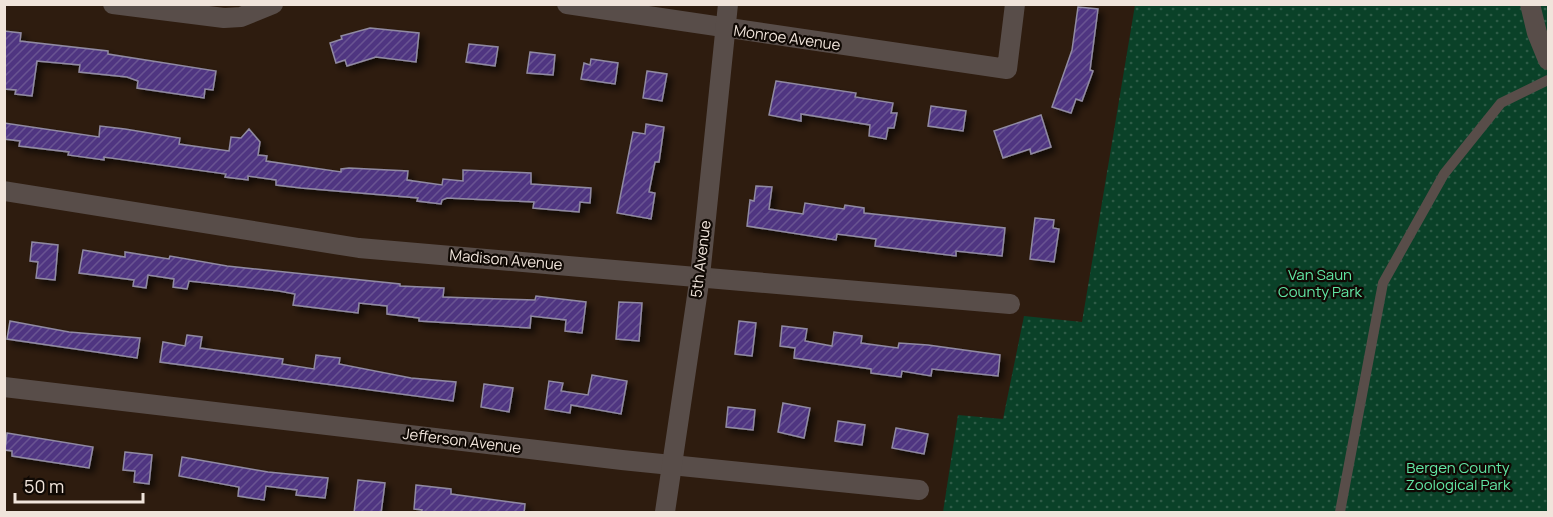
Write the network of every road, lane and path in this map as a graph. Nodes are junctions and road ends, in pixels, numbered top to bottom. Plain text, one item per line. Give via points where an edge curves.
1 (112, 4) edge
2 (273, 4) edge
3 (567, 4) edge
4 (728, 4) edge
5 (1016, 4) edge
6 (1530, 4) edge
7 (725, 29) junction
8 (1548, 60) edge
9 (1548, 80) edge
10 (4, 191) edge
11 (700, 276) junction
12 (1010, 304) dead end
13 (4, 387) edge
14 (670, 465) junction
15 (919, 490) dead end
16 (665, 513) edge
17 (1340, 513) edge

1 - 2 street via 224,18
3 - 7 street, Monroe Avenue
4 - 7 street, 5th Avenue
5 - 7 street, Monroe Avenue via 1006,69
6 - 8 street
7 - 11 street, 5th Avenue
9 - 17 lane via 1501,103 1444,174 1383,283
10 - 11 street, Madison Avenue via 359,248
11 - 12 street, Madison Avenue
11 - 14 street, 5th Avenue
13 - 14 street, Jefferson Avenue
14 - 15 street, Jefferson Avenue
14 - 16 street, 5th Avenue

